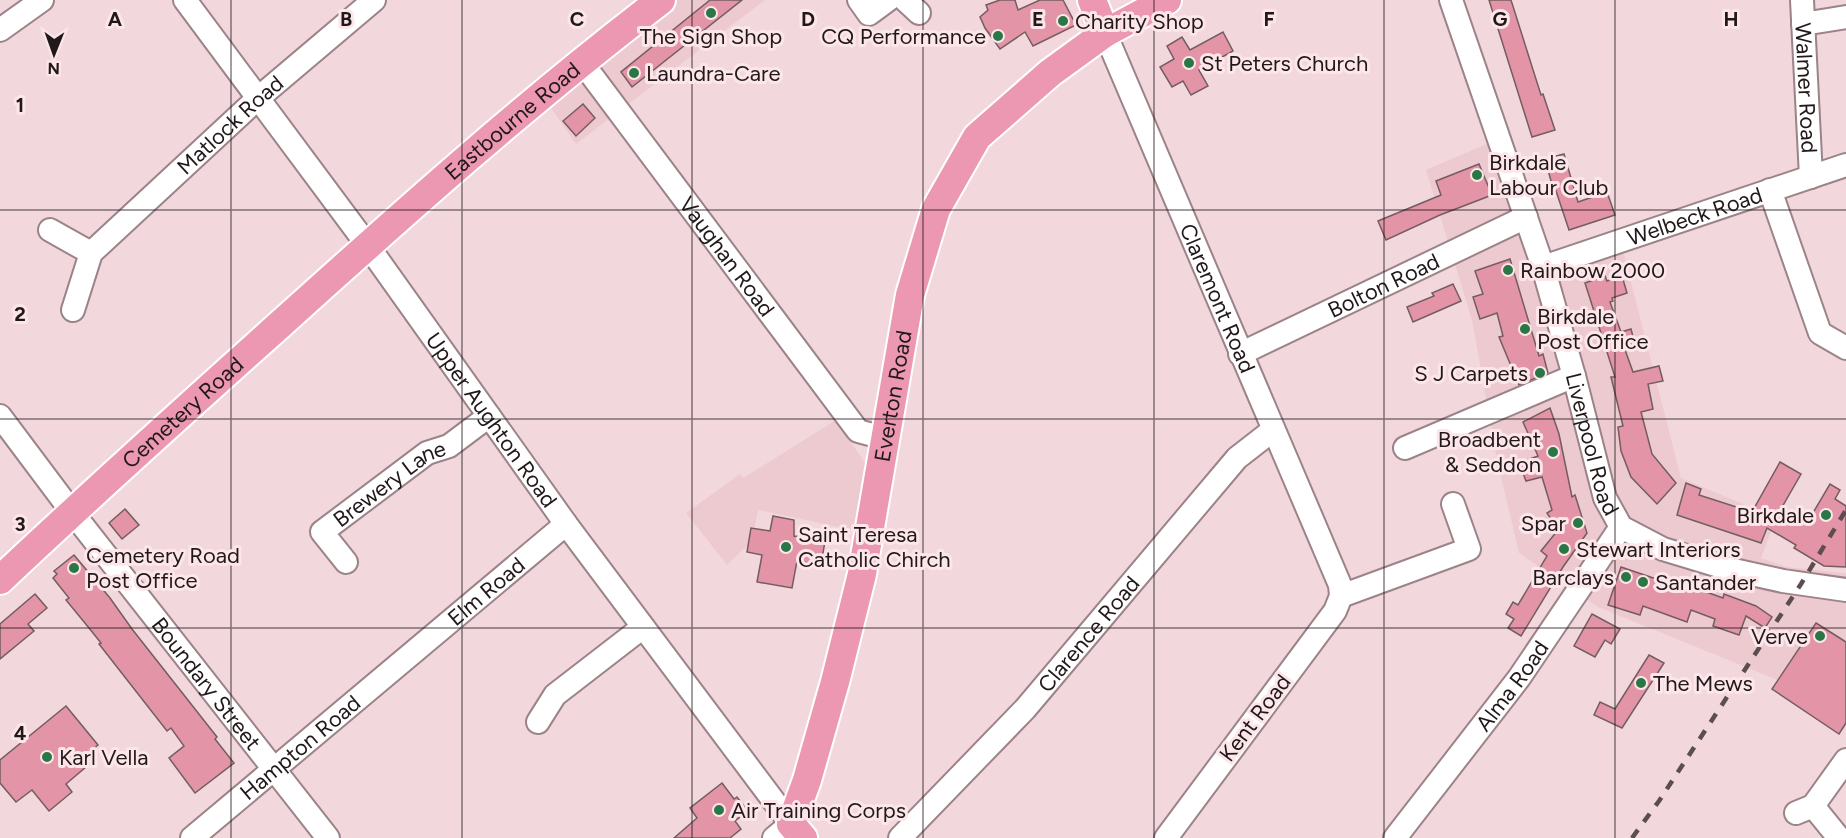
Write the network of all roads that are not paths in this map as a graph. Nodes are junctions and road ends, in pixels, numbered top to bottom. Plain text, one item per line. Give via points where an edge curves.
1 (42, 0) edge
2 (185, 0) edge
3 (374, 0) edge
4 (661, 0) edge
5 (859, 0) edge
6 (888, 0) edge
7 (1092, 0) edge
8 (1167, 0) edge
9 (1451, 0) edge
10 (1802, 0) edge
11 (1846, 17) edge
12 (1803, 24) junction
13 (0, 30) edge
14 (1105, 33) junction
15 (581, 61) junction
16 (257, 99) junction
17 (1846, 165) edge
18 (1811, 177) junction
19 (1770, 190) junction
20 (1526, 217) junction
21 (50, 230) dead end
22 (368, 246) junction
23 (91, 254) junction
24 (1543, 267) junction
25 (73, 310) dead end
26 (1846, 348) edge
27 (1240, 354) junction
28 (1574, 376) junction
29 (0, 416) edge
30 (489, 416) junction
31 (1273, 430) junction
32 (884, 438) junction
33 (1405, 448) dead end
34 (1453, 504) dead end
35 (72, 512) junction
36 (566, 524) junction
37 (1621, 527) junction
38 (346, 562) dead end
39 (0, 580) edge
40 (1846, 590) edge
41 (1341, 596) junction
42 (643, 627) junction
43 (407, 658) joint
44 (538, 722) dead end
45 (1846, 760) edge
46 (275, 770) junction
47 (789, 833) edge
48 (192, 838) edge
49 (328, 838) edge
50 (900, 838) edge
51 (1166, 838) edge
52 (1395, 838) edge
53 (1839, 838) edge

1 - 13 street
2 - 16 street, Upper Aughton Road
3 - 16 street, Matlock Road
4 - 15 main road, Eastbourne Road
5 - 6 street via 869,14
7 - 14 main road, Claremont Road
8 - 14 main road, Everton Road
9 - 20 street, Liverpool Road
10 - 12 street, Walmer Road
11 - 12 street
12 - 18 street, Walmer Road
14 - 27 street, Claremont Road
14 - 32 main road, Everton Road via 1050,73 977,137 936,209 910,295
15 - 22 main road, Eastbourne Road
15 - 32 street, Vaughan Road via 858,431
16 - 22 street, Upper Aughton Road
16 - 23 street, Matlock Road
17 - 18 street, Welbeck Road
18 - 19 street, Welbeck Road
19 - 24 street, Welbeck Road
19 - 26 street via 1820,333
20 - 24 street, Liverpool Road
20 - 27 street, Bolton Road
21 - 23 street
22 - 30 street, Upper Aughton Road
22 - 35 main road, Cemetery Road
23 - 25 street
24 - 28 street, Liverpool Road
27 - 31 street, Claremont Road
28 - 33 street
28 - 37 street, Liverpool Road via 1605,498
29 - 35 street, Boundary Street
30 - 36 street, Upper Aughton Road
30 - 38 street, Brewery Lane via 449,446 427,453 322,532
31 - 41 street, Claremont Road via 1340,585
31 - 50 street, Clarence Road via 1237,458 1025,709
32 - 47 main road, Everton Road via 862,574 835,682
34 - 41 street via 1469,549
35 - 39 main road, Cemetery Road
35 - 46 street, Boundary Street
36 - 42 street, Upper Aughton Road
36 - 43 street, Elm Road
37 - 40 street, Liverpool Road via 1663,549 1729,569
37 - 52 street, Alma Road via 1519,678
41 - 51 street, Kent Road via 1335,611
42 - 44 street via 555,695
42 - 47 street, Upper Aughton Road
43 - 46 street, Hampton Road
45 - 53 street via 1804,809
46 - 48 street, Hampton Road
46 - 49 street, Boundary Street

